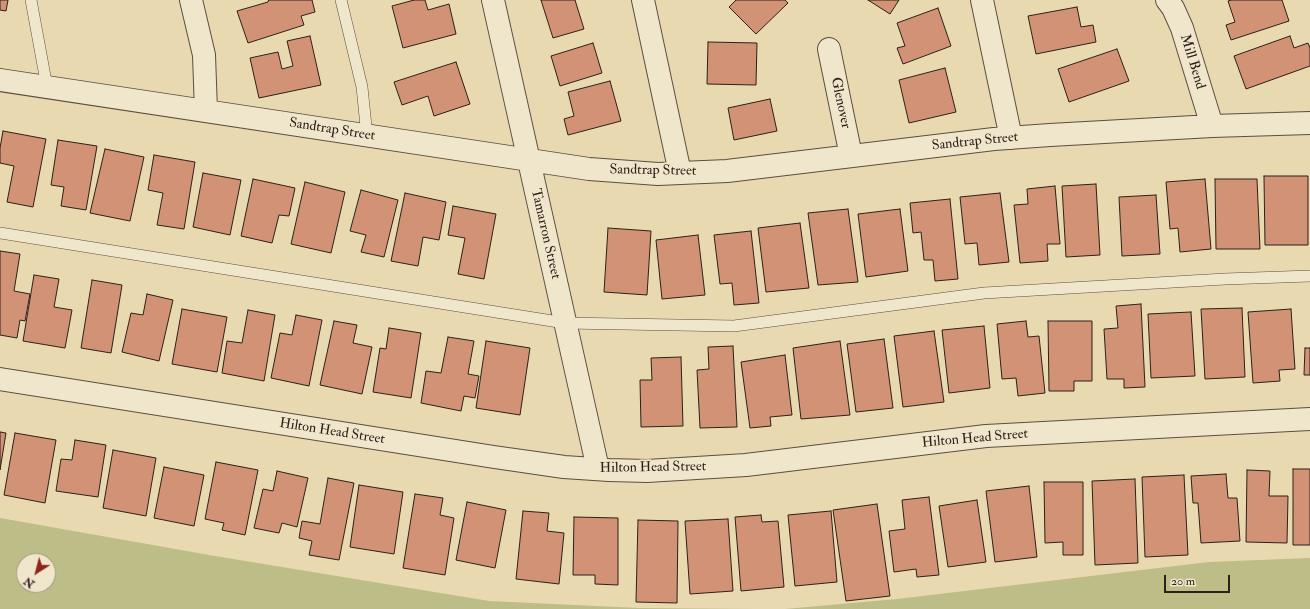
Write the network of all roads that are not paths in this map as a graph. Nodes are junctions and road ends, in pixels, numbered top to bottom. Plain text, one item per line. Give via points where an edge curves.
1 (31, 0) edge
2 (191, 0) edge
3 (341, 0) edge
4 (493, 0) edge
5 (643, 0) edge
6 (982, 0) edge
7 (1167, 0) edge
8 (829, 49) dead end
9 (0, 80) edge
10 (47, 87) junction
11 (206, 111) junction
12 (1310, 124) edge
13 (1212, 126) junction
14 (367, 136) junction
15 (1011, 138) junction
16 (851, 156) junction
17 (529, 160) junction
18 (680, 173) junction
19 (0, 233) edge
20 (1310, 276) edge
21 (565, 323) junction
22 (0, 379) edge
23 (1310, 419) edge
24 (598, 469) junction

1 - 10 lane
2 - 11 street via 204,55
3 - 14 lane via 362,88
4 - 17 street, Tamarron Street
5 - 18 street
6 - 15 street
7 - 13 street, Mill Bend via 1182,28
8 - 16 street, Glenover
9 - 10 street, Sandtrap Street
10 - 11 street, Sandtrap Street
11 - 14 street, Sandtrap Street
12 - 13 street, Sandtrap Street
13 - 15 street, Sandtrap Street
14 - 17 street, Sandtrap Street
15 - 16 street, Sandtrap Street
16 - 18 street, Sandtrap Street via 727,171
17 - 18 street, Sandtrap Street via 589,169
17 - 21 street, Tamarron Street
19 - 21 lane
20 - 21 lane via 984,293 734,326
21 - 24 street, Tamarron Street
22 - 24 street, Hilton Head Street via 494,457
23 - 24 street, Hilton Head Street via 986,436 746,465 647,471

